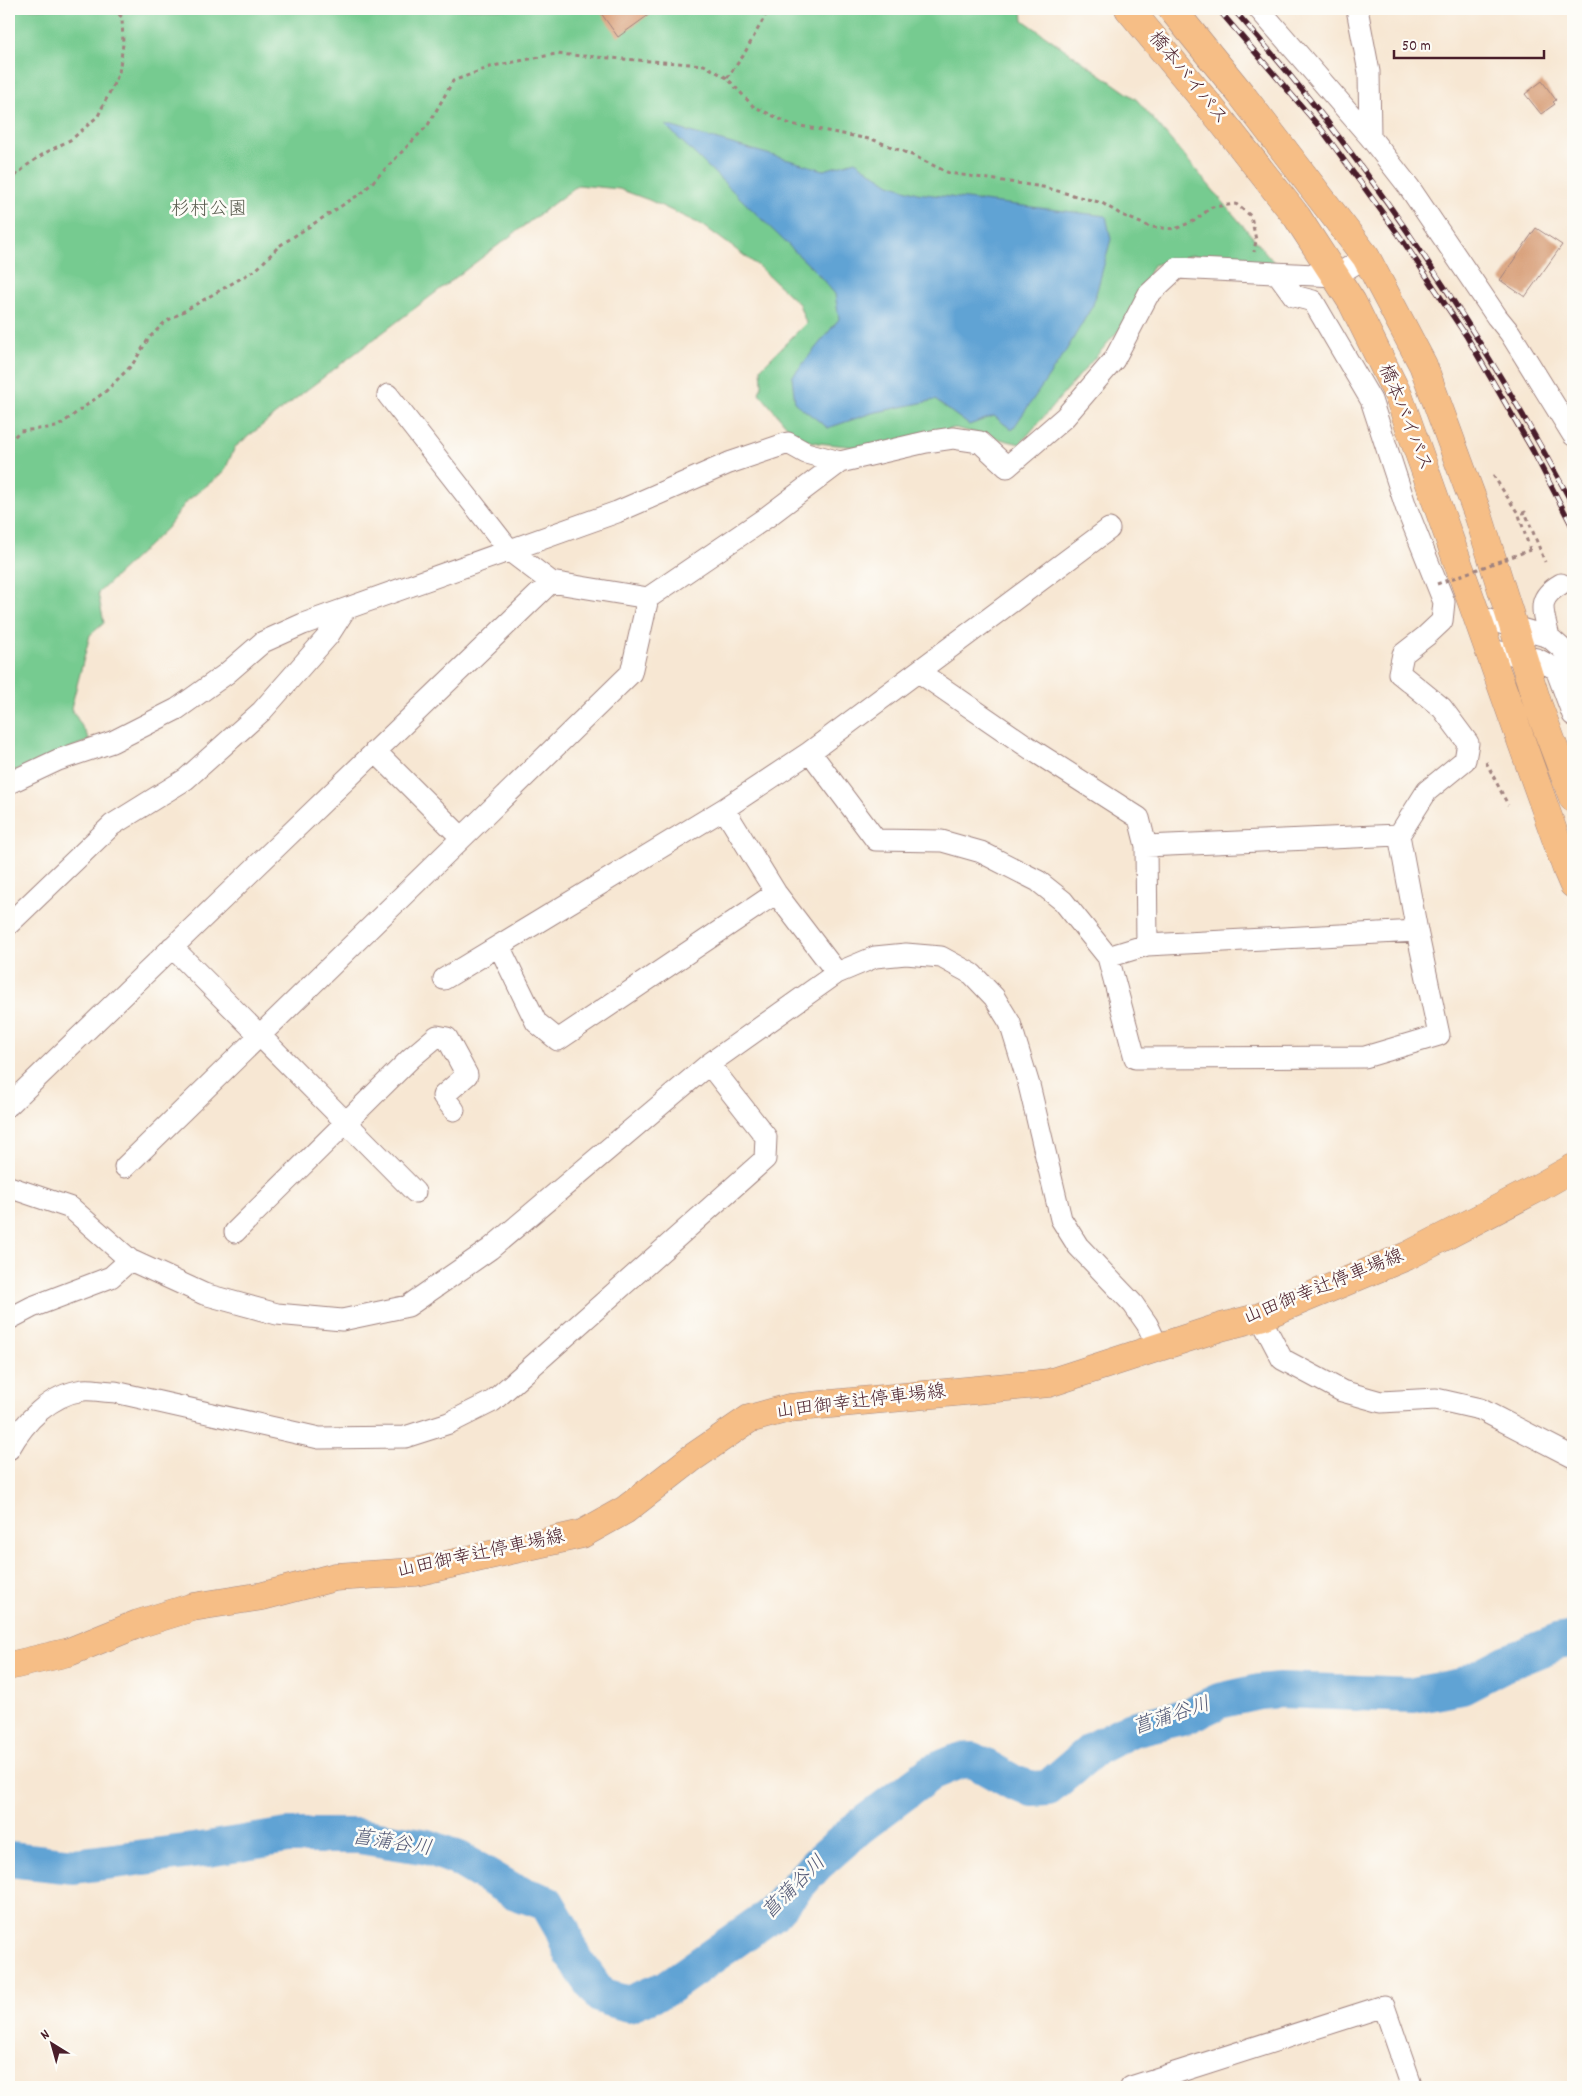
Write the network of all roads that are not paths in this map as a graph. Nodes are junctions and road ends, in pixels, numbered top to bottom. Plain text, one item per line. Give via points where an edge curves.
1 (1128, 9) edge
2 (1172, 9) edge
3 (1259, 9) edge
4 (1357, 9) edge
5 (1370, 137) junction
6 (1366, 257) junction
7 (1278, 274) junction
8 (1335, 276) junction
9 (388, 395) dead end
10 (1573, 435) edge
11 (840, 462) junction
12 (1109, 529) dead end
13 (510, 551) junction
14 (551, 582) junction
15 (1561, 584) dead end
16 (648, 598) junction
17 (344, 610) junction
18 (1476, 616) junction
19 (1515, 628) junction
20 (1549, 637) junction
21 (1490, 650) junction
22 (1524, 657) junction
23 (1573, 664) edge
24 (919, 672) junction
25 (1573, 715) edge
26 (375, 752) junction
27 (810, 752) junction
28 (9, 783) edge
29 (1573, 798) edge
30 (724, 809) junction
31 (1399, 835) junction
32 (462, 837) junction
33 (1146, 846) junction
34 (1573, 884) edge
35 (776, 893) junction
36 (9, 924) edge
37 (1416, 931) junction
38 (1147, 945) junction
39 (499, 946) junction
40 (172, 948) junction
41 (1108, 956) junction
42 (836, 973) junction
43 (444, 979) dead end
44 (260, 1036) junction
45 (709, 1064) junction
46 (9, 1105) edge
47 (454, 1110) dead end
48 (346, 1122) junction
49 (125, 1168) dead end
50 (1573, 1168) edge
51 (9, 1187) edge
52 (415, 1192) dead end
53 (235, 1232) dead end
54 (130, 1260) junction
55 (1260, 1317) junction
56 (9, 1319) edge
57 (1158, 1347) junction
58 (9, 1450) edge
59 (1573, 1457) edge
60 (9, 1666) edge
61 (1131, 2087) edge
62 (1412, 2087) edge

1 - 8 main road, 橋本バイパス via 1291,210
2 - 6 main road, 橋本バイパス
3 - 5 street
4 - 5 street via 1370,72
5 - 10 street via 1409,187 1510,333
6 - 8 street
6 - 19 main road, 橋本バイパス via 1423,365
7 - 8 street
7 - 11 street via 1177,268 1148,295 1114,360 1065,417 1007,467 980,442 952,438
7 - 31 street via 1294,296 1313,301 1371,400 1406,507 1444,602 1442,621 1403,654 1399,673 1442,708 1468,743 1465,760 1427,791
8 - 18 main road, 橋本バイパス via 1352,302 1400,397
9 - 13 street
11 - 13 street via 806,453 788,443
11 - 16 street via 768,517
12 - 24 street
13 - 14 street
13 - 17 street
14 - 16 street
14 - 26 street
15 - 20 street via 1543,599
16 - 32 street via 631,673
17 - 28 street via 263,642 177,710 112,742 58,760
17 - 36 street via 328,636 262,711 186,779 112,825
18 - 19 street
18 - 21 main road, 橋本バイパス
19 - 20 street
19 - 22 main road, 橋本バイパス
20 - 23 street via 1568,654
21 - 22 street
21 - 34 main road, 橋本バイパス
22 - 25 street via 1537,659 1556,669
22 - 29 main road, 橋本バイパス via 1538,705
24 - 27 street
24 - 33 street via 1139,818
26 - 32 street
26 - 40 street
27 - 30 street
27 - 41 street via 876,840 942,842 981,852 1038,882 1063,901
30 - 35 street
30 - 39 street
31 - 33 street
31 - 37 street
32 - 44 street
33 - 38 street
35 - 39 street via 558,1040 536,1022
35 - 42 street
37 - 38 street
37 - 41 street via 1439,1035 1365,1057 1136,1058
38 - 41 street
39 - 43 street
40 - 44 street
40 - 46 street
42 - 45 street
42 - 57 street via 875,957 906,954 941,957 972,974 994,997 1010,1024 1029,1085 1061,1219 1078,1246 1133,1304
44 - 48 street
44 - 49 street
45 - 54 street via 490,1249 408,1306 342,1320 277,1314 204,1294
45 - 58 street via 766,1137 765,1160 493,1401 449,1423 404,1437 320,1438 114,1392 84,1390 59,1397 36,1413
47 - 48 street via 443,1096 467,1075 447,1038 437,1036
48 - 52 street
48 - 53 street
50 - 55 main road, 山田御幸辻停車場線 via 1407,1256
51 - 54 street via 71,1208
54 - 56 street via 111,1277
55 - 57 main road, 山田御幸辻停車場線
55 - 59 street via 1282,1359 1342,1391 1381,1402 1436,1399 1480,1408
57 - 60 main road, 山田御幸辻停車場線 via 1049,1383 790,1408 749,1419 625,1510 582,1534 415,1572 335,1577 263,1596 193,1607 138,1624 69,1652
61 - 62 street via 1384,2006

